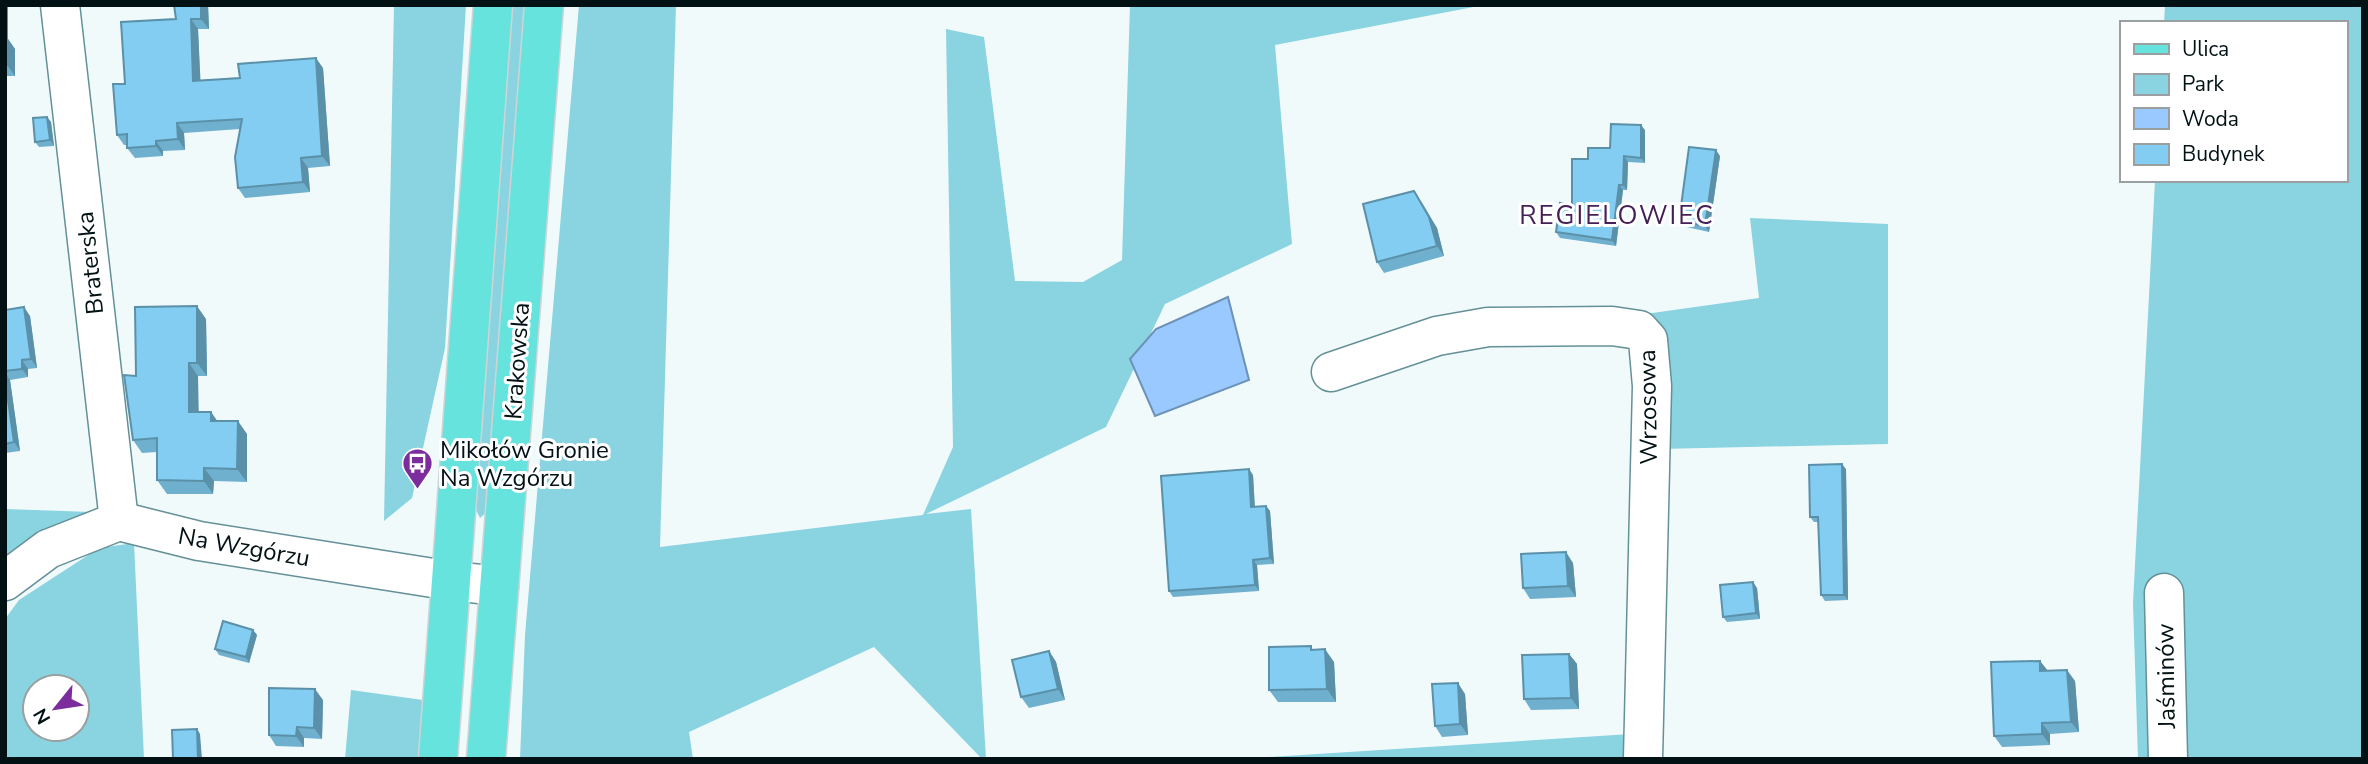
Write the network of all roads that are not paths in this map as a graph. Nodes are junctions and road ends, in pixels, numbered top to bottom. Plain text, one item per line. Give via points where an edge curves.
1 (60, 5) edge
2 (492, 5) edge
3 (544, 5) edge
4 (1331, 372) dead end
5 (119, 521) junction
6 (5, 581) edge
7 (452, 581) junction
8 (499, 586) junction
9 (2164, 593) dead end
10 (439, 759) edge
11 (486, 759) edge
12 (1643, 759) edge
13 (2168, 759) edge

1 - 5 street, Braterska
2 - 7 main road, Krakowska
3 - 8 main road, Krakowska
4 - 12 street, Wrzosowa via 1437,336 1488,327 1612,326 1639,330 1648,340 1651,386
5 - 6 street via 48,548
5 - 7 street, Na Wzgórzu via 199,541
7 - 8 street, Na Wzgórzu
7 - 10 main road, Krakowska
8 - 11 main road, Krakowska
9 - 13 street, Jaśminów

